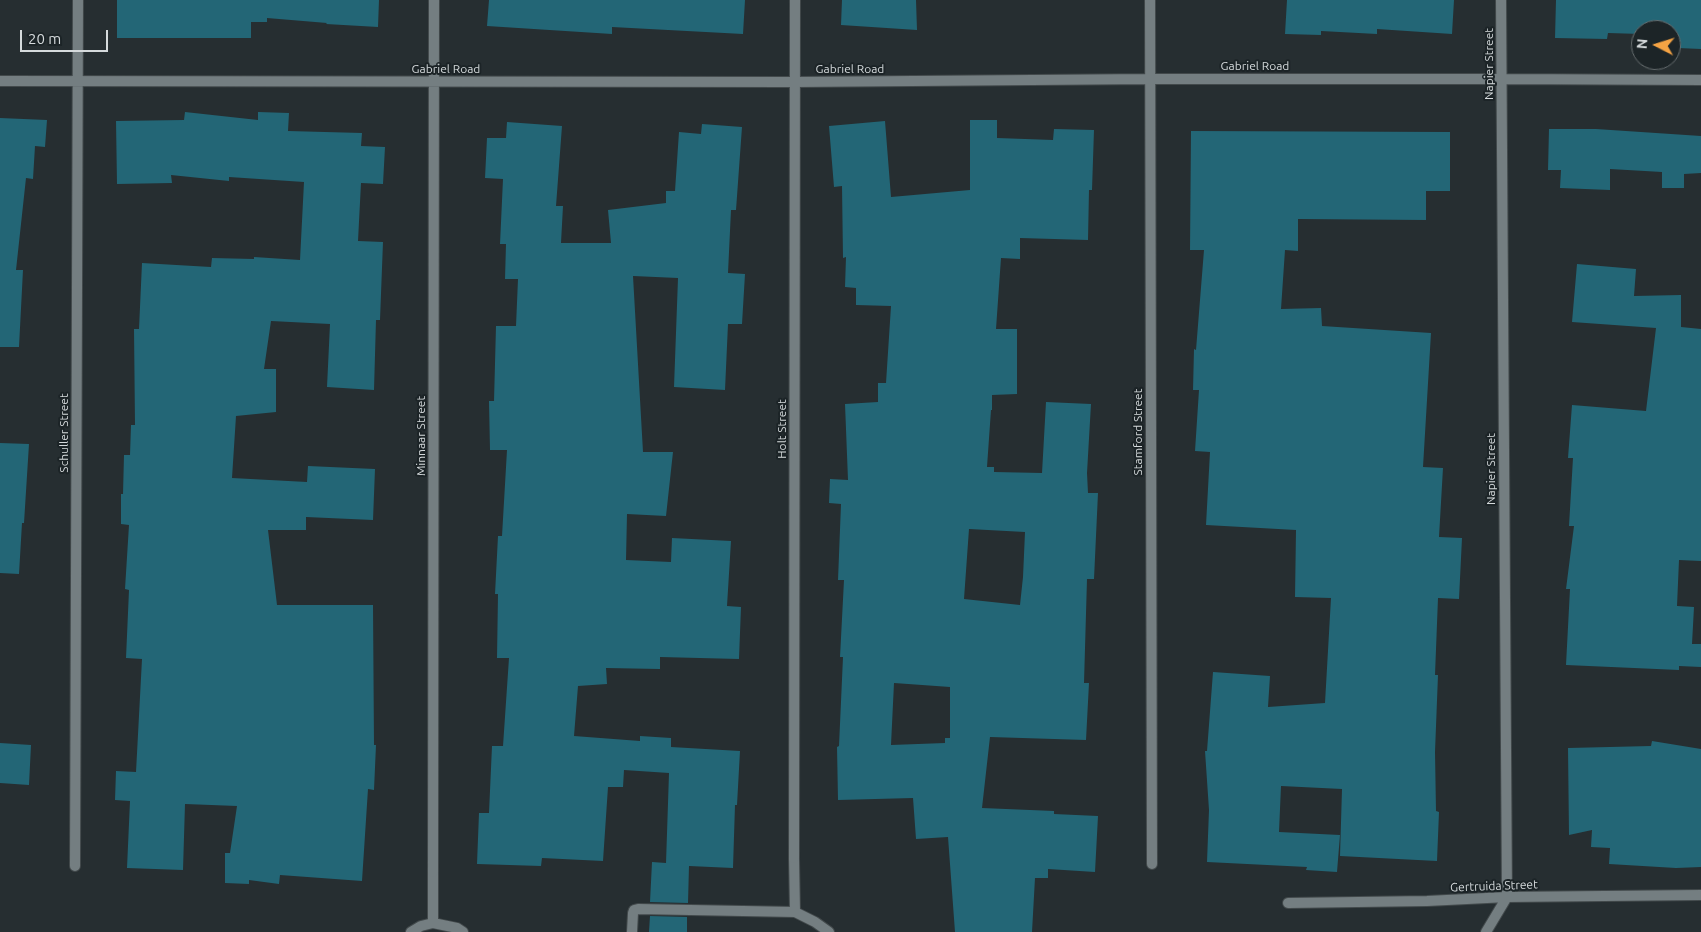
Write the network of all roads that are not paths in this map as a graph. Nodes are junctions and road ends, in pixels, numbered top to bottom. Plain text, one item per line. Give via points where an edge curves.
1 (78, 0) edge
2 (434, 0) edge
3 (795, 0) edge
4 (1150, 0) edge
5 (1501, 0) edge
6 (1150, 79) junction
7 (1501, 79) junction
8 (78, 80) junction
9 (1701, 80) edge
10 (0, 81) edge
11 (434, 82) junction
12 (795, 82) junction
13 (1152, 864) dead end
14 (75, 866) dead end
15 (1701, 895) edge
16 (1507, 897) junction
17 (1288, 903) dead end
18 (795, 912) junction
19 (433, 923) junction
20 (411, 932) edge
21 (463, 932) edge
22 (632, 932) edge
23 (829, 932) edge
24 (1486, 932) edge

1 - 8 street, Schuller Street
2 - 11 street, Minnaar Street
3 - 12 street, Holt Street
4 - 6 street, Stamford Street
5 - 7 street, Napier Street
6 - 7 street, Gabriel Road
6 - 12 street, Gabriel Road
6 - 13 street, Stamford Street
7 - 9 street, Gabriel Road
7 - 16 street, Napier Street
8 - 10 street, Gabriel Road
8 - 11 street, Gabriel Road
8 - 14 street, Schuller Street
11 - 12 street, Gabriel Road
11 - 19 street, Minnaar Street
12 - 18 street, Holt Street
15 - 16 street, Gertruida Street
16 - 17 street, Gertruida Street
16 - 24 street
18 - 22 street via 638,909 633,913
18 - 23 street
19 - 20 street
19 - 21 street

